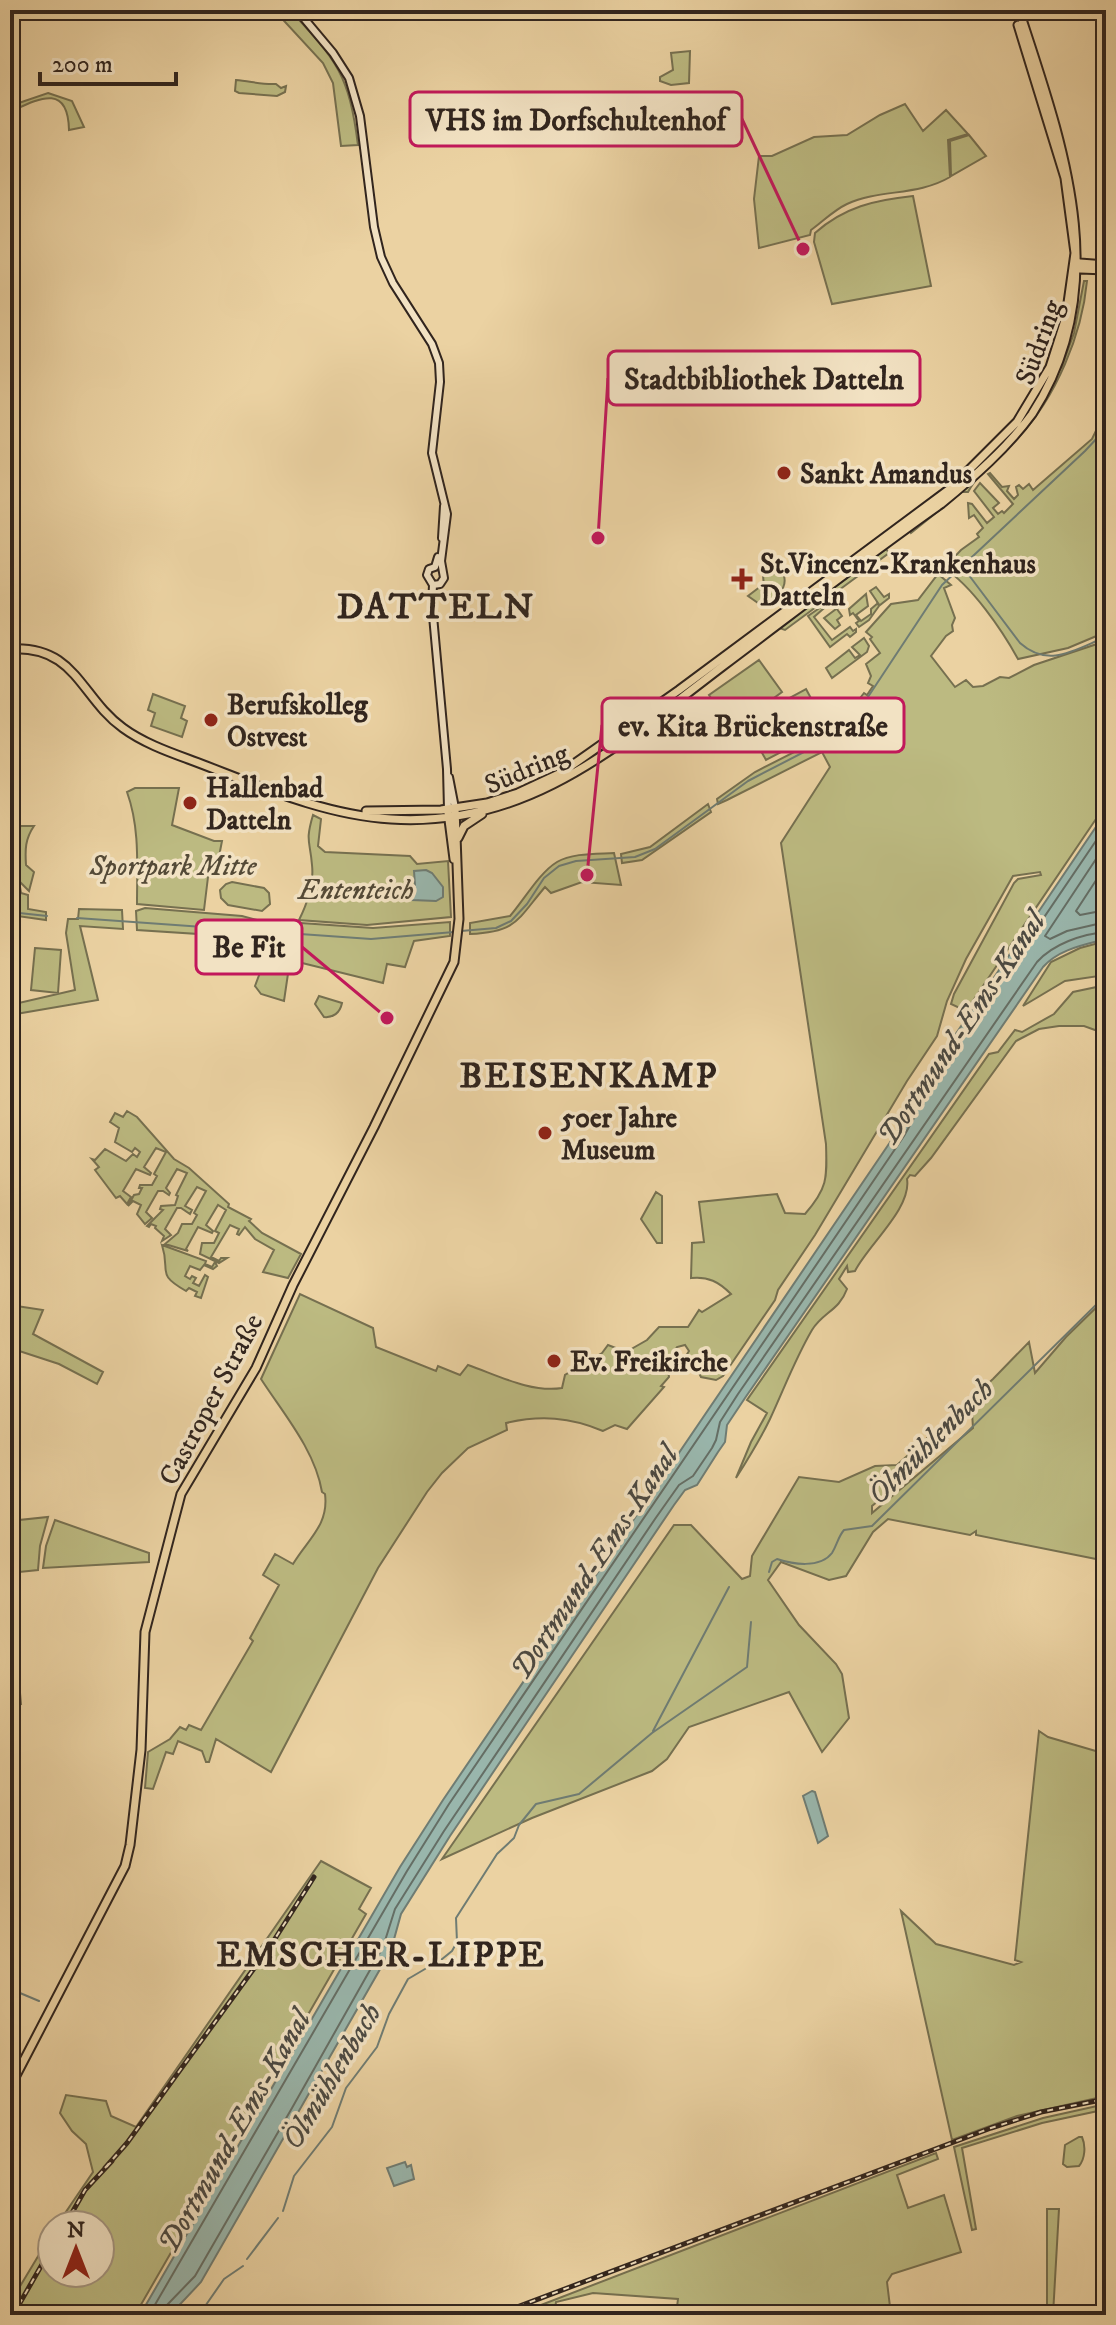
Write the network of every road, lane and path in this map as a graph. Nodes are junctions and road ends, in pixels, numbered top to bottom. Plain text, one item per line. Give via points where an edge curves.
1 (297, 10) edge
2 (1016, 10) edge
3 (1078, 266) junction
4 (1106, 268) edge
5 (438, 568) junction
6 (433, 585) junction
7 (10, 649) edge
8 (495, 808) junction
9 (451, 812) junction
10 (458, 840) junction
11 (457, 883) junction
12 (10, 2087) edge

1 - 5 main road, Castroper Straße via 349,78 360,116 381,257 435,349 440,382 432,453 447,514
2 - 3 main road via 1075,194
3 - 4 main road
3 - 8 main road, Südring via 1073,322 1053,380 1019,430 974,476 608,752 539,793
3 - 9 main road, Südring via 1066,317 1039,388 1017,422 951,488 579,761 518,793
5 - 6 main road, Castroper Straße via 444,578
5 - 6 main road, Castroper Straße via 427,575
6 - 9 main road, Castroper Straße
7 - 9 main road, Südring via 51,655 71,669 116,722 145,741 263,787 336,810 390,819
8 - 9 main road, Südring
8 - 10 main road via 468,822
9 - 10 main road, Castroper Straße
9 - 11 main road, Castroper Straße
10 - 11 main road, Castroper Straße
11 - 12 main road, Castroper Straße via 454,962 256,1368 181,1494 145,1632 141,1750 125,1866

